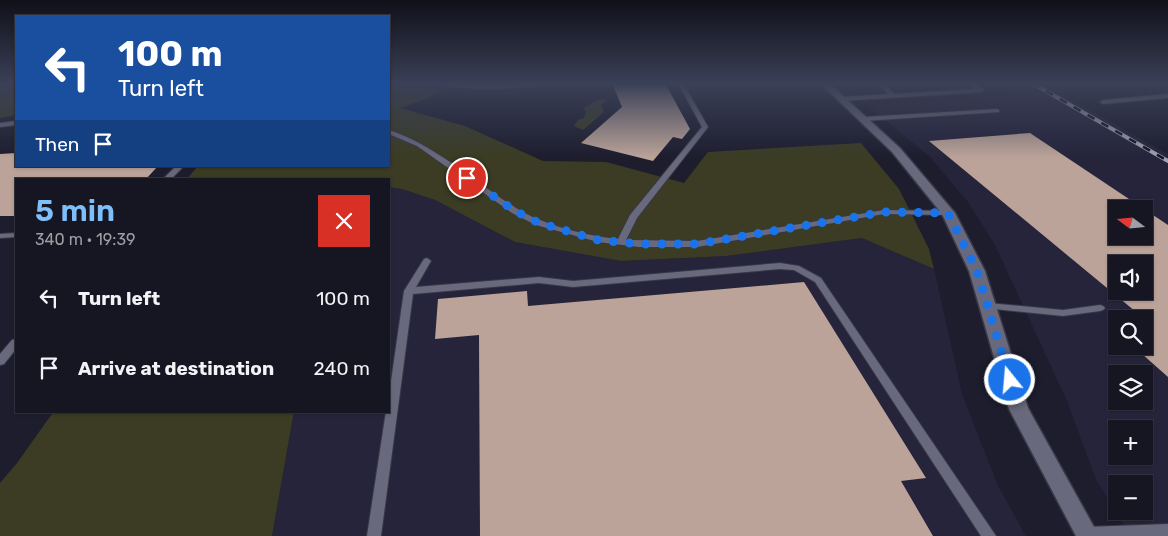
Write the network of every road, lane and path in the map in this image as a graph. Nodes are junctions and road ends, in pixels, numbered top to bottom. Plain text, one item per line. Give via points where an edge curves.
1 (694, 108) edge
2 (851, 108) edge
3 (997, 111) dead end
4 (863, 119) junction
5 (15, 123) edge
6 (0, 124) edge
7 (390, 132) edge
8 (180, 167) edge
9 (167, 178) edge
10 (948, 213) junction
11 (15, 235) edge
12 (0, 236) edge
13 (620, 242) junction
14 (427, 261) dead end
15 (409, 292) junction
16 (988, 306) junction
17 (1100, 308) dead end
18 (15, 344) edge
19 (0, 361) edge
20 (1168, 530) edge
21 (1087, 534) edge
22 (374, 536) edge
23 (989, 536) edge

1 - 13 lane via 705,127 633,217
2 - 4 main road
3 - 4 lane
4 - 10 main road via 896,150
5 - 6 lane
7 - 13 lane via 419,145 515,211 539,223 598,240
8 - 9 lane
10 - 13 lane via 884,212 697,244
10 - 16 main road via 977,271
11 - 12 lane
14 - 15 lane
15 - 22 lane
15 - 23 lane via 539,280 572,284 780,266 796,268 818,280
16 - 17 lane via 1063,313
16 - 21 main road via 1019,409
18 - 19 lane
20 - 21 lane

